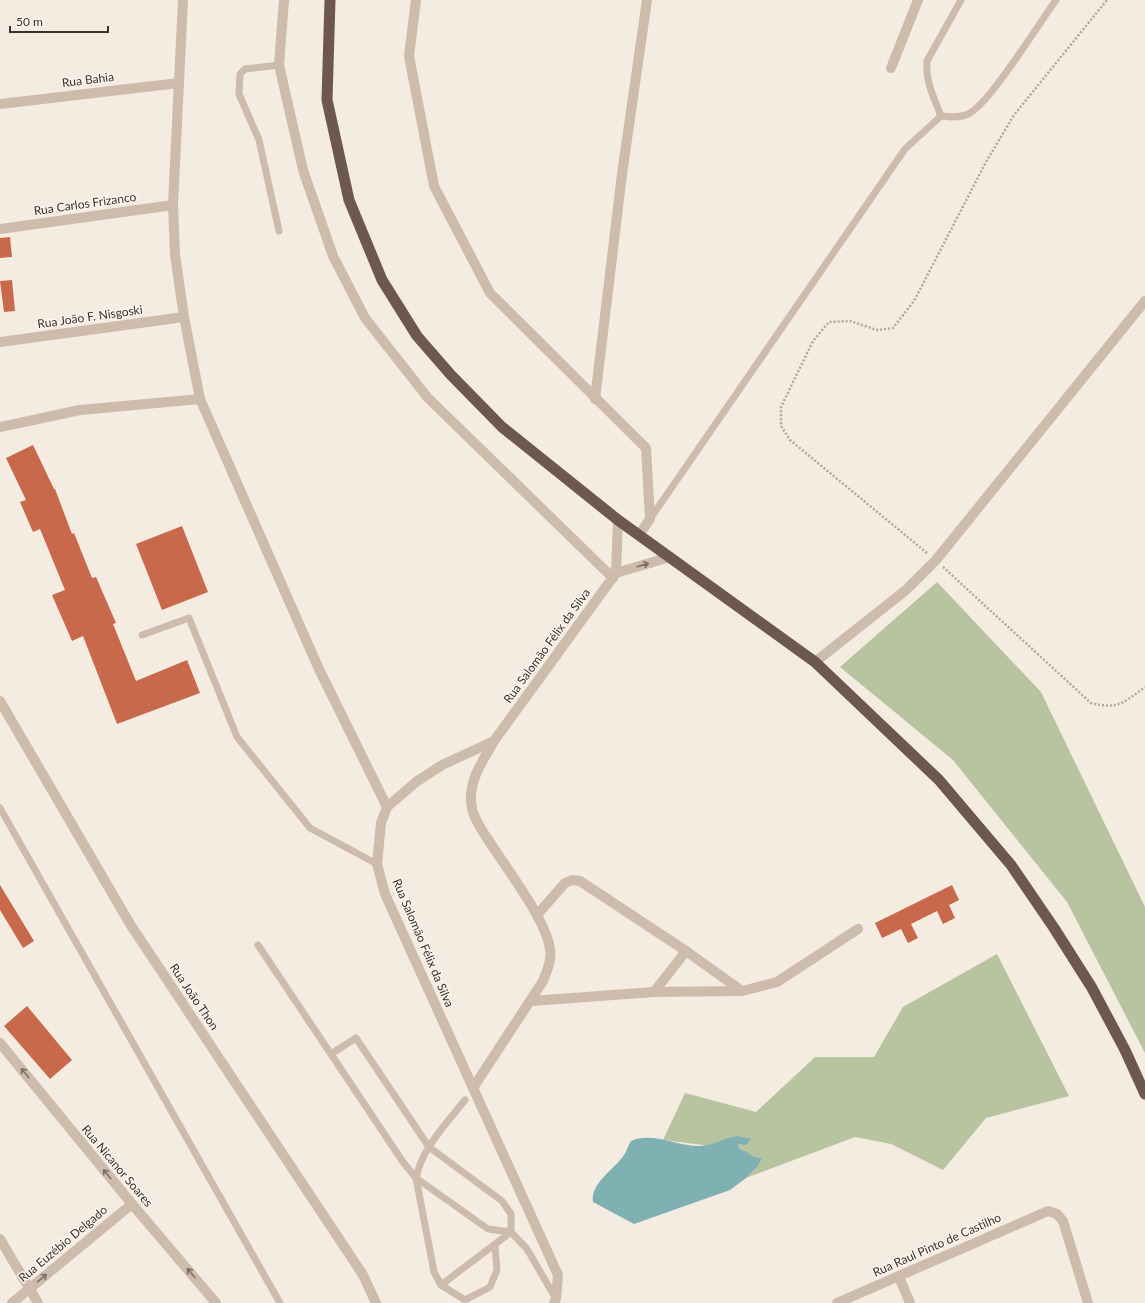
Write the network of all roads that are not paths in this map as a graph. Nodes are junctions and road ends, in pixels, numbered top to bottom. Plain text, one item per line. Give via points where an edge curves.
1 (183, 0) edge
2 (284, 0) edge
3 (330, 0) edge
4 (416, 0) edge
5 (647, 0) edge
6 (918, 0) edge
7 (961, 0) edge
8 (1056, 0) edge
9 (279, 65) junction
10 (891, 68) dead end
11 (179, 82) junction
12 (0, 104) edge
13 (941, 116) junction
14 (173, 205) junction
15 (0, 229) edge
16 (279, 231) dead end
17 (1145, 301) edge
18 (184, 317) junction
19 (0, 342) edge
20 (200, 399) junction
21 (595, 399) junction
22 (0, 427) edge
23 (650, 519) junction
24 (618, 520) junction
25 (638, 535) junction
26 (670, 557) junction
27 (614, 575) junction
28 (142, 635) dead end
29 (815, 662) junction
30 (0, 701) edge
31 (494, 741) junction
32 (387, 807) junction
33 (0, 808) edge
34 (377, 864) junction
35 (537, 915) junction
36 (858, 929) dead end
37 (258, 945) dead end
38 (686, 951) junction
39 (742, 991) junction
40 (654, 992) junction
41 (532, 1001) junction
42 (0, 1043) edge
43 (331, 1054) junction
44 (473, 1088) junction
45 (1145, 1094) edge
46 (465, 1100) dead end
47 (429, 1147) junction
48 (416, 1178) junction
49 (132, 1204) junction
50 (511, 1232) junction
51 (0, 1239) edge
52 (495, 1246) junction
53 (899, 1277) junction
54 (441, 1285) junction
55 (29, 1289) junction
56 (555, 1301) edge
57 (1086, 1302) edge
58 (12, 1303) edge
59 (38, 1303) edge
60 (216, 1303) edge
61 (280, 1303) edge
62 (376, 1303) edge
63 (837, 1303) edge
64 (910, 1303) edge

1 - 11 street
2 - 9 street
3 - 24 highway via 327,100 349,200 382,280 417,336 466,391 502,427
4 - 21 street via 409,56 434,186 490,293
5 - 21 street via 622,174
6 - 10 street
7 - 13 lane via 927,61 928,82
8 - 13 lane via 991,92 976,109 961,117
9 - 16 lane via 245,69 240,74 239,94 259,140
9 - 27 street via 303,170 333,256 365,318 428,398
11 - 12 street, Rua Bahia
11 - 14 street
13 - 23 lane via 905,149
14 - 15 street, Rua Carlos Frizanco
14 - 18 street via 175,255
17 - 29 street via 936,560 906,590
18 - 19 street, Rua João F. Nisgoski
18 - 20 street
20 - 22 street via 80,410
20 - 32 street via 318,667
21 - 23 street via 646,448
23 - 25 street
24 - 25 highway
24 - 27 street
25 - 26 highway
27 -> 26 street
26 - 29 highway
27 - 31 street, Rua Salomão Félix da Silva
28 - 34 lane via 189,618 237,737 310,828
29 - 45 highway via 939,780 1011,865 1092,988
30 - 62 street, Rua João Thon via 130,924 363,1275
31 - 32 street, Rua Salomão Félix da Silva via 442,765 416,782
31 - 35 street via 473,782 471,800 477,823
32 - 34 street, Rua Salomão Félix da Silva via 381,823
33 - 61 lane
34 - 44 street, Rua Salomão Félix da Silva via 385,894
35 - 38 street via 565,883 572,880 580,881
35 - 41 street via 544,926 551,950 545,976
36 - 39 street via 777,982
37 - 43 lane
38 - 39 street
38 - 40 street
39 - 40 street
40 - 41 street
41 - 44 street
49 -> 42 street, Rua Nicanor Soares
43 - 47 lane via 356,1038
43 - 48 lane
44 - 56 street, Rua Salomão Félix da Silva via 558,1275
46 - 47 lane
47 - 48 lane via 419,1164
47 - 50 lane via 502,1201 511,1214
48 - 50 lane via 488,1229
48 - 54 lane via 434,1272
55 -> 49 street, Rua Euzébio Delgado
60 -> 49 street, Rua Nicanor Soares
50 - 52 lane
50 - 56 lane via 527,1249
51 - 55 street
52 - 54 lane
52 - 54 lane via 497,1270 490,1287 465,1300
53 - 57 street, Rua Raul Pinto de Castilho via 1048,1211 1057,1214 1063,1221
53 - 63 street, Rua Raul Pinto de Castilho
53 - 64 street
55 - 58 street, Rua Euzébio Delgado
55 - 59 street

